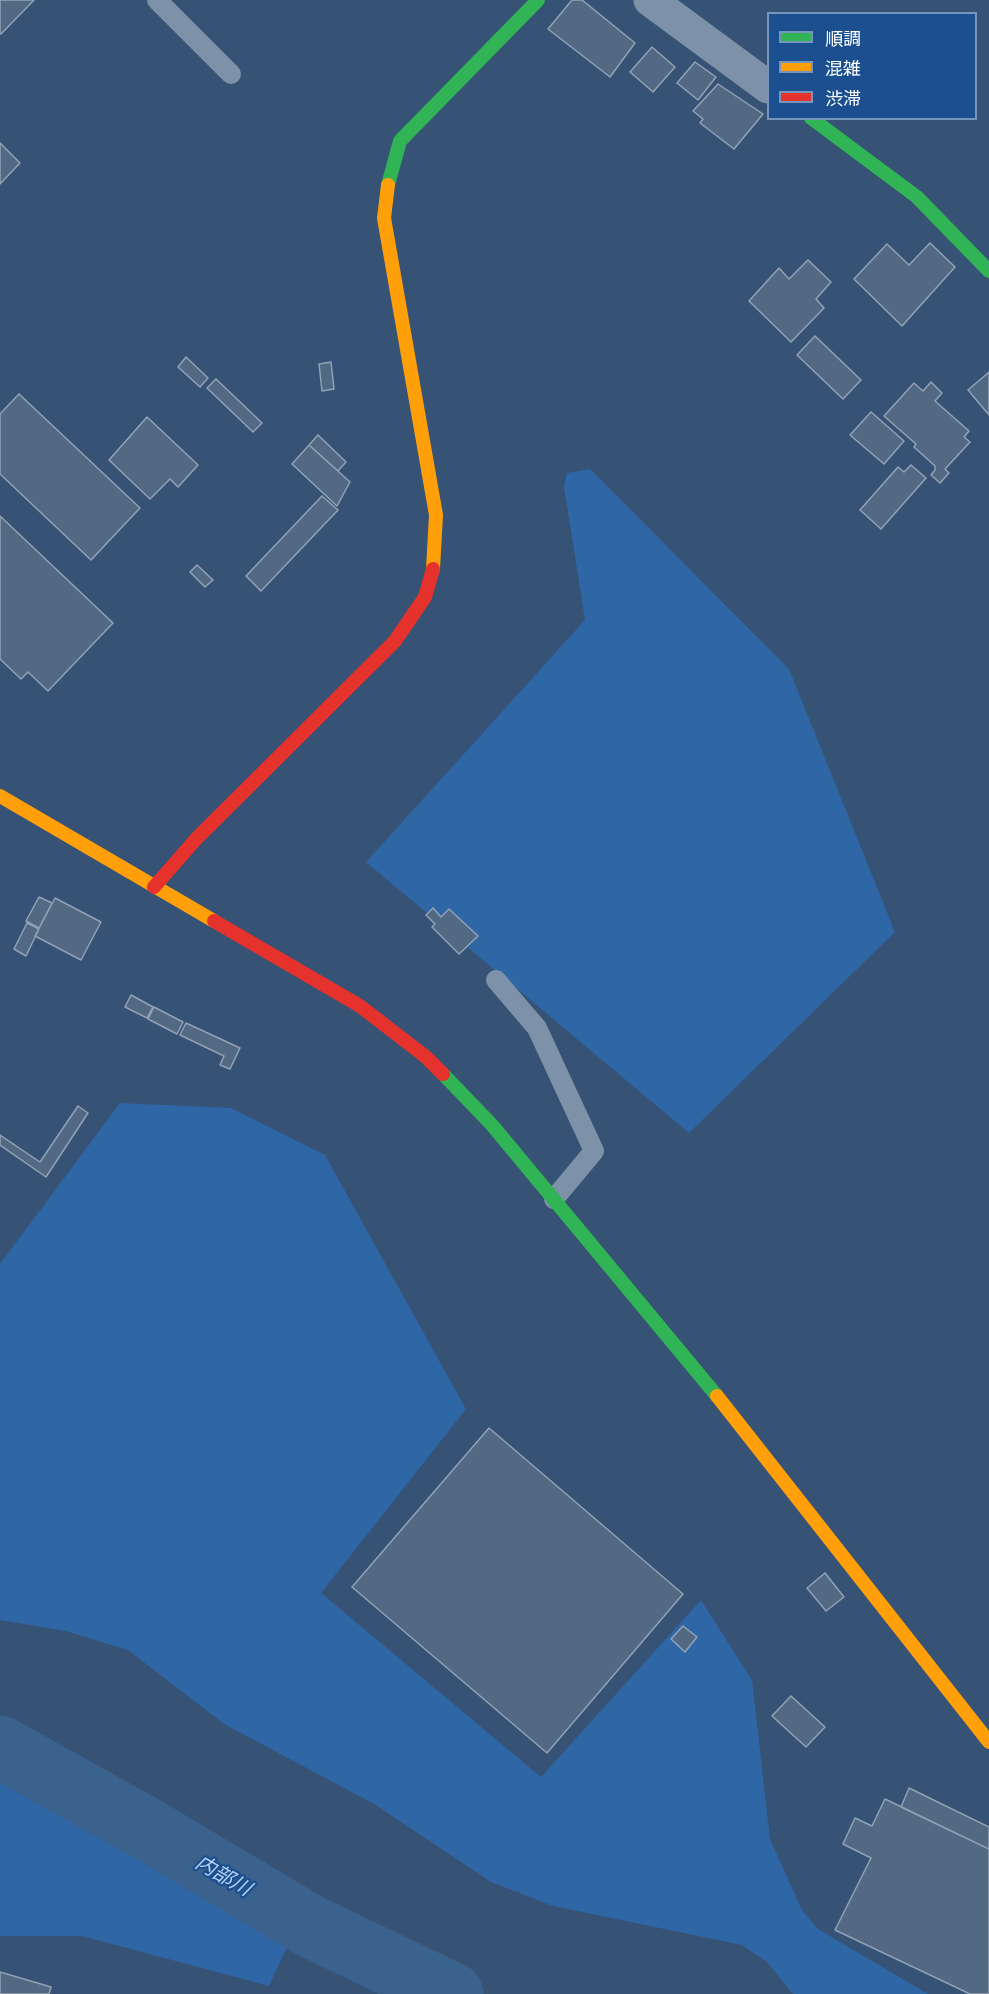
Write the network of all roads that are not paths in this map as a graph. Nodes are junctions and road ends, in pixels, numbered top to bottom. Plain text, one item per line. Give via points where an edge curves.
1 (157, 0) edge
2 (538, 0) edge
3 (650, 0) edge
4 (231, 74) dead end
5 (767, 86) edge
6 (814, 120) edge
7 (989, 271) edge
8 (0, 796) edge
9 (154, 887) junction
10 (496, 980) dead end
11 (554, 1199) junction
12 (989, 1742) edge

1 - 4 lane
2 - 9 street via 400,141 388,181 384,218 436,514 434,566 425,597 395,641 196,839
3 - 5 street
6 - 7 street via 917,197
8 - 9 street
9 - 11 street via 360,1006 426,1057 492,1125
10 - 11 lane via 537,1028 594,1151
11 - 12 street via 752,1438

